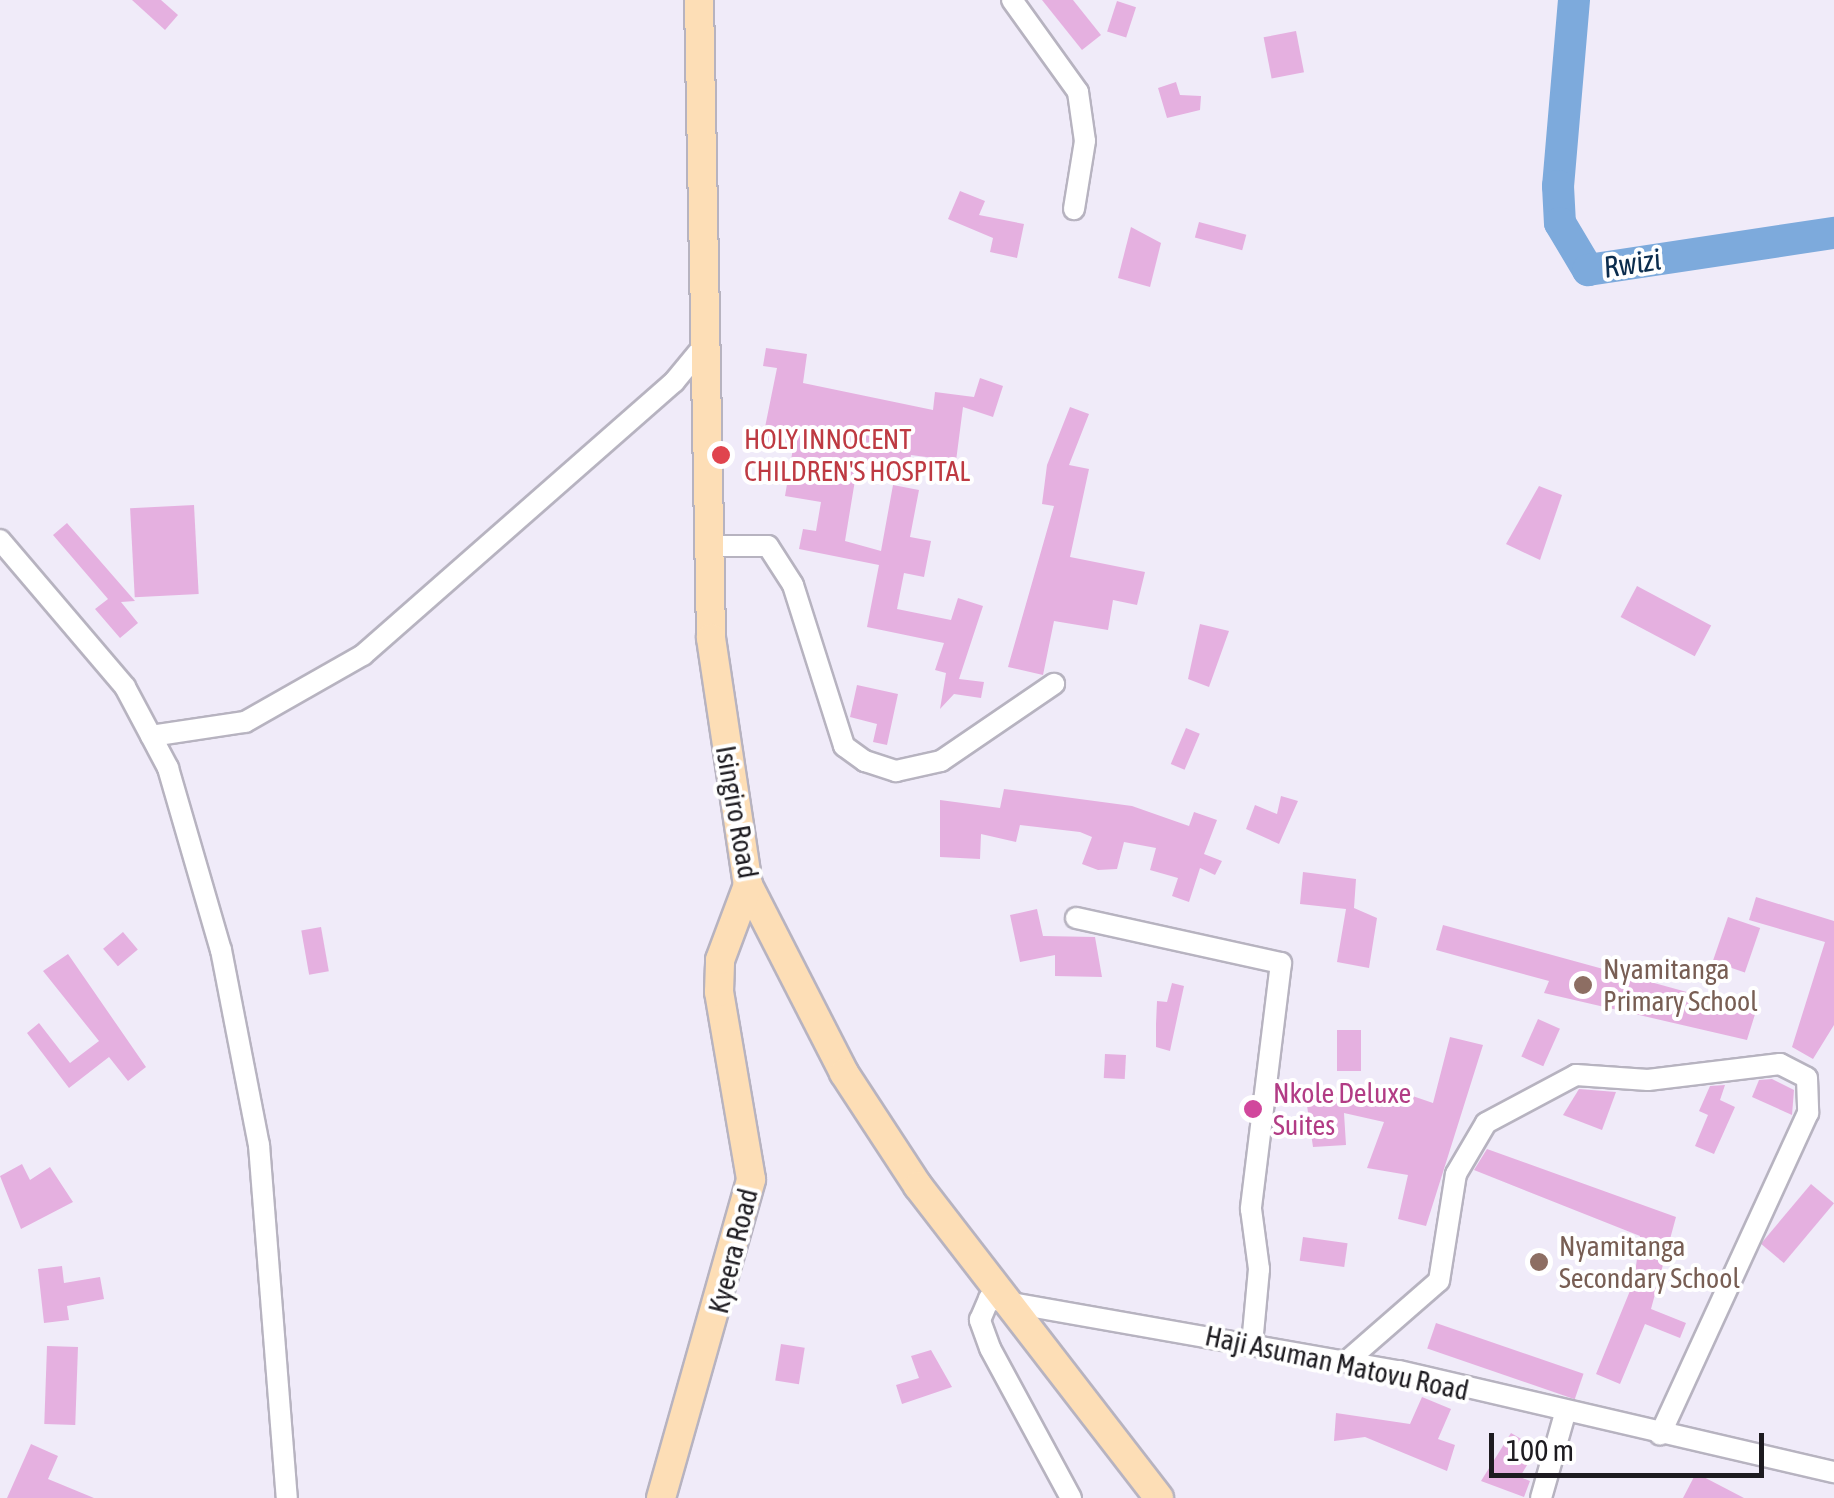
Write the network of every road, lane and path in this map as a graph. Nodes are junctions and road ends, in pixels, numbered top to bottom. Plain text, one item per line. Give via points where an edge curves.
1 (699, 0) edge
2 (1012, 0) edge
3 (1074, 209) dead end
4 (707, 342) junction
5 (0, 540) edge
6 (710, 546) junction
7 (1054, 684) dead end
8 (151, 736) junction
9 (748, 885) junction
10 (1076, 918) dead end
11 (1012, 1307) junction
12 (1252, 1344) junction
13 (1346, 1362) junction
14 (1564, 1414) junction
15 (1660, 1435) junction
16 (1834, 1472) edge
17 (288, 1498) edge
18 (662, 1498) edge
19 (1071, 1498) edge
20 (1159, 1498) edge
21 (1541, 1498) edge

1 - 4 main road, Isingiro Road
2 - 3 street via 1078,92 1086,141
4 - 6 main road, Isingiro Road
4 - 8 street via 674,382 363,655 245,722
5 - 8 street via 125,687
6 - 7 street via 768,546 793,585 844,746 865,761 896,771 940,761
6 - 9 main road, Isingiro Road via 719,713
8 - 17 street via 221,950 259,1146
9 - 11 main road, Isingiro Road via 844,1074
9 - 18 main road, Kyeera Road via 719,992 751,1179
10 - 12 street via 1281,963 1251,1208 1259,1269
11 - 12 street, Haji Asuman Matovu Road
11 - 19 street via 988,1300 980,1320
11 - 20 main road, Isingiro Road
12 - 13 street, Haji Asuman Matovu Road
13 - 14 street, Haji Asuman Matovu Road
13 - 15 street via 1439,1281 1456,1174 1486,1123 1576,1075 1648,1080 1780,1064 1806,1078 1808,1113
14 - 15 street, Haji Asuman Matovu Road
14 - 21 street
15 - 16 street, Haji Asuman Matovu Road via 1733,1442

